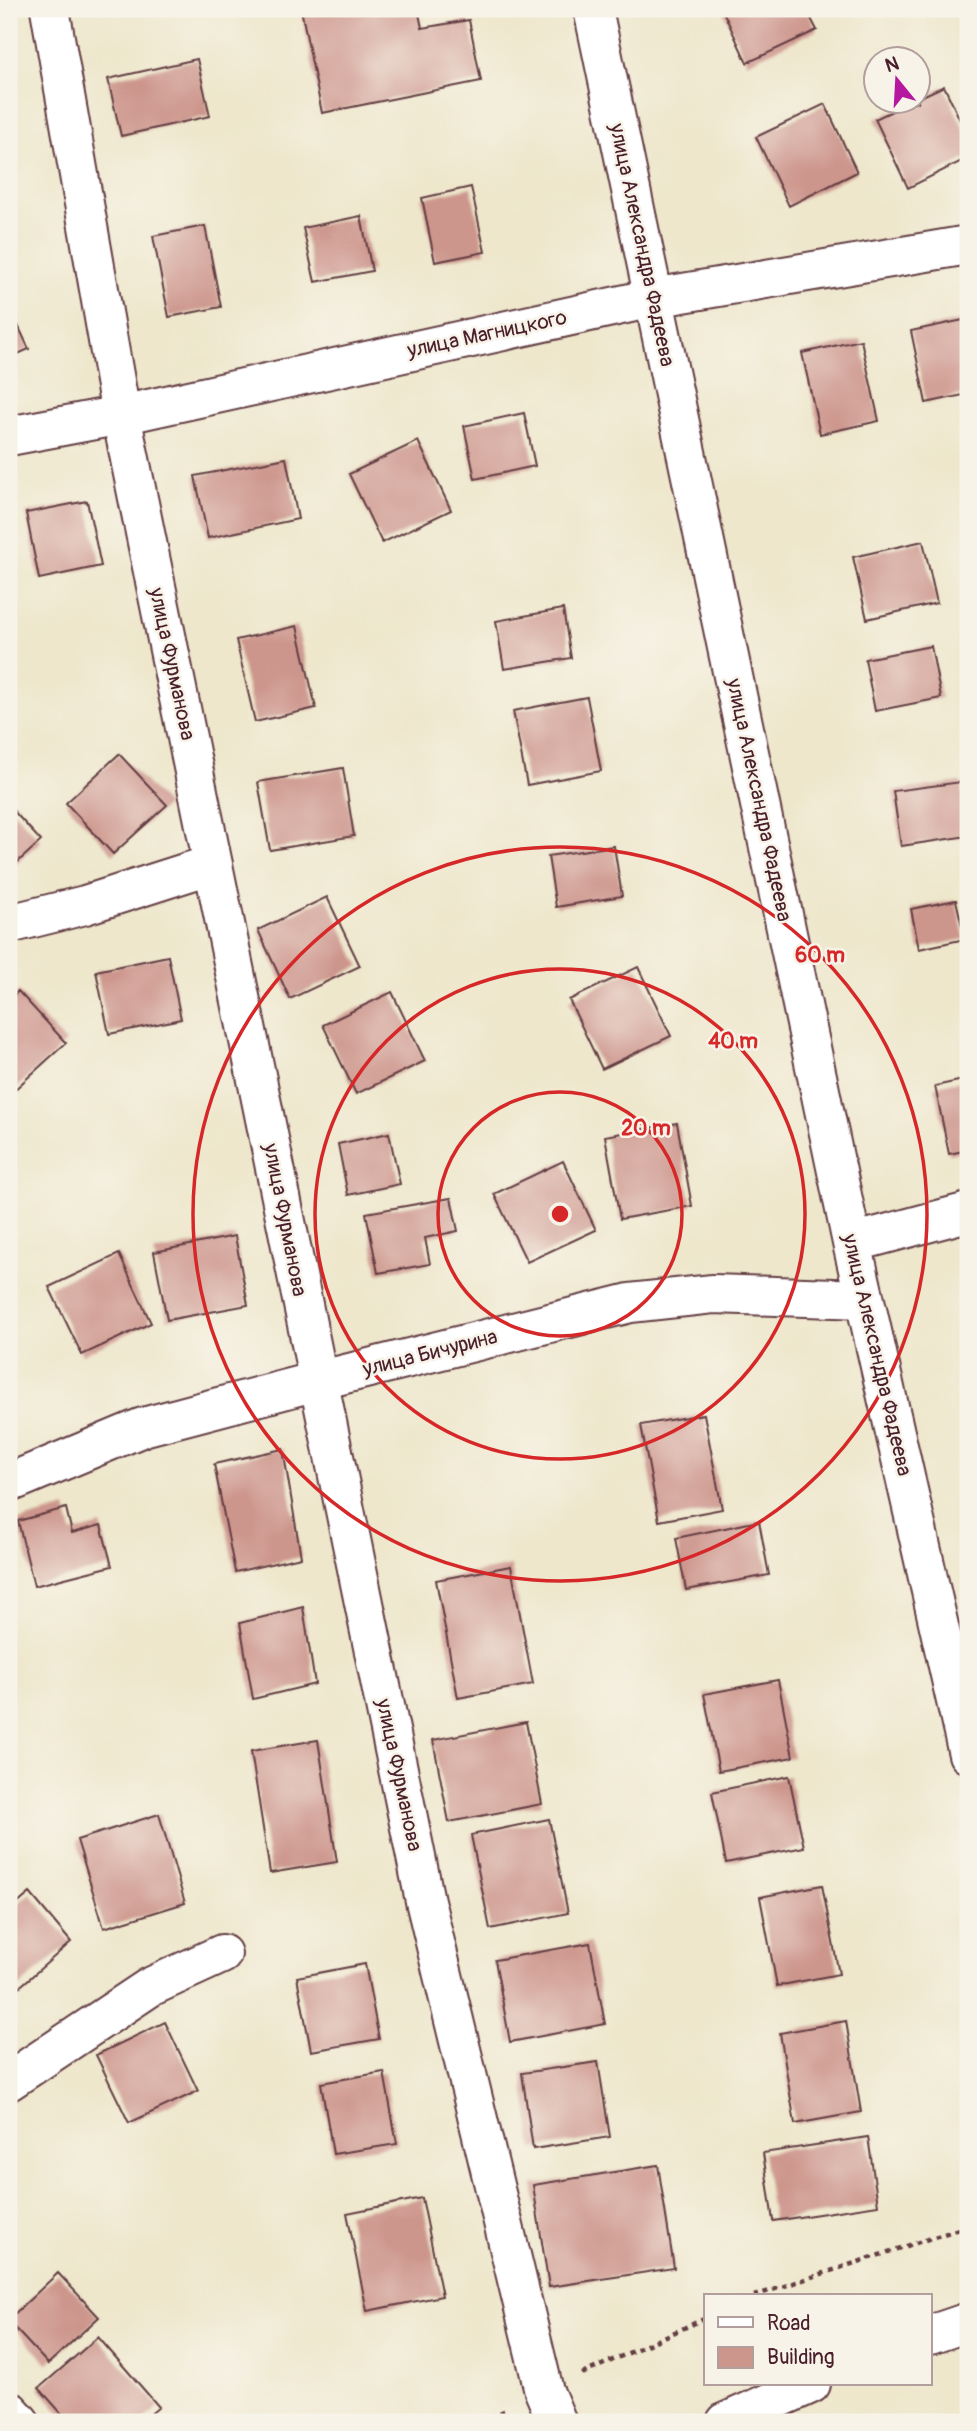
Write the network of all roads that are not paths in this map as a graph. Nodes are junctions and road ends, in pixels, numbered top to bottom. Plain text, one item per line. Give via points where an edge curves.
1 (50, 9) edge
2 (593, 9) edge
3 (968, 245) edge
4 (653, 298) junction
5 (121, 415) junction
6 (9, 436) edge
7 (214, 864) junction
8 (9, 924) edge
9 (968, 1212) edge
10 (852, 1243) junction
11 (864, 1299) junction
12 (317, 1381) junction
13 (9, 1483) edge
14 (968, 1754) edge
15 (222, 1954) dead end
16 (9, 2081) edge
17 (968, 2322) edge
18 (932, 2334) edge
19 (807, 2386) edge
20 (550, 2407) edge
21 (9, 2410) edge
22 (20, 2422) edge
23 (726, 2422) edge

1 - 5 street, улица Фурманова
2 - 4 street, улица Александра Фадеева
3 - 4 street, улица Магницкого
4 - 5 street, улица Магницкого
4 - 10 street, улица Александра Фадеева
5 - 6 street, улица Магницкого
5 - 7 street, улица Фурманова
7 - 8 street
7 - 12 street, улица Фурманова
9 - 10 street
10 - 11 street, улица Александра Фадеева
11 - 12 street, улица Бичурина via 713,1294 631,1303
11 - 14 street, улица Александра Фадеева
12 - 13 street, улица Бичурина via 143,1427
12 - 20 street, улица Фурманова via 425,1901
15 - 16 street via 150,1987
17 - 18 street
19 - 23 street
21 - 22 street

